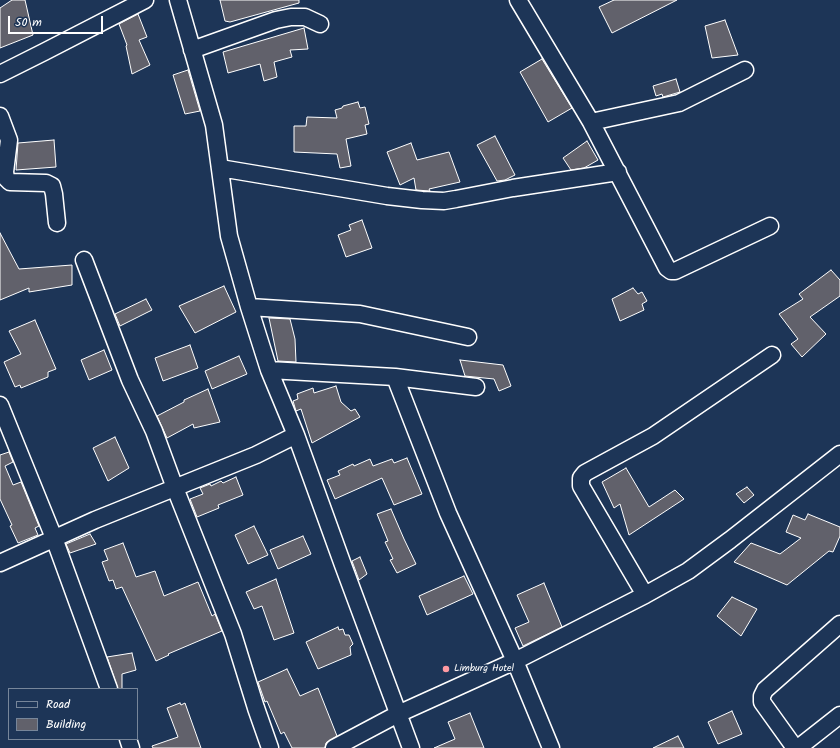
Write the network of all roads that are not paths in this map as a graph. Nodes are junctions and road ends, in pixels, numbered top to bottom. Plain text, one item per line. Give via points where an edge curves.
1 (145, 0) edge
2 (178, 0) edge
3 (518, 0) edge
4 (320, 24) dead end
5 (192, 50) junction
6 (745, 70) dead end
7 (0, 74) edge
8 (0, 116) edge
9 (591, 122) junction
10 (220, 168) junction
11 (618, 172) junction
12 (57, 223) dead end
13 (770, 226) dead end
14 (84, 260) dead end
15 (249, 307) junction
16 (468, 336) dead end
17 (772, 355) dead end
18 (269, 370) junction
19 (395, 377) junction
20 (476, 387) dead end
21 (0, 405) edge
22 (296, 435) junction
23 (840, 454) edge
24 (175, 488) junction
25 (54, 538) junction
26 (0, 563) edge
27 (645, 595) junction
28 (840, 624) edge
29 (515, 661) junction
30 (109, 688) edge
31 (398, 714) junction
32 (840, 715) edge
33 (270, 748) edge
34 (334, 748) edge
35 (411, 748) edge
36 (551, 748) edge
37 (796, 748) edge

1 - 7 street
2 - 5 street
3 - 9 street
4 - 5 street via 304,17 276,20
5 - 10 street via 214,125
6 - 9 street via 679,103
8 - 12 street via 9,140 6,178 10,182 46,183 52,186
9 - 11 street
10 - 11 street via 387,196 444,201
10 - 15 street via 229,236
11 - 13 street via 667,268 671,271
14 - 24 street
15 - 16 street via 360,314
15 - 18 street
17 - 27 street via 653,436 585,473 581,478 581,486
18 - 19 street
18 - 22 street
19 - 20 street
19 - 29 street via 448,513
21 - 25 street
22 - 24 street via 256,455
22 - 31 street
23 - 27 street via 688,571
24 - 25 street
24 - 33 street via 233,634
25 - 26 street
25 - 30 street
27 - 29 street
28 - 37 street via 765,690 762,696 762,702
29 - 31 street
29 - 36 street
31 - 34 street
31 - 35 street
32 - 37 street

